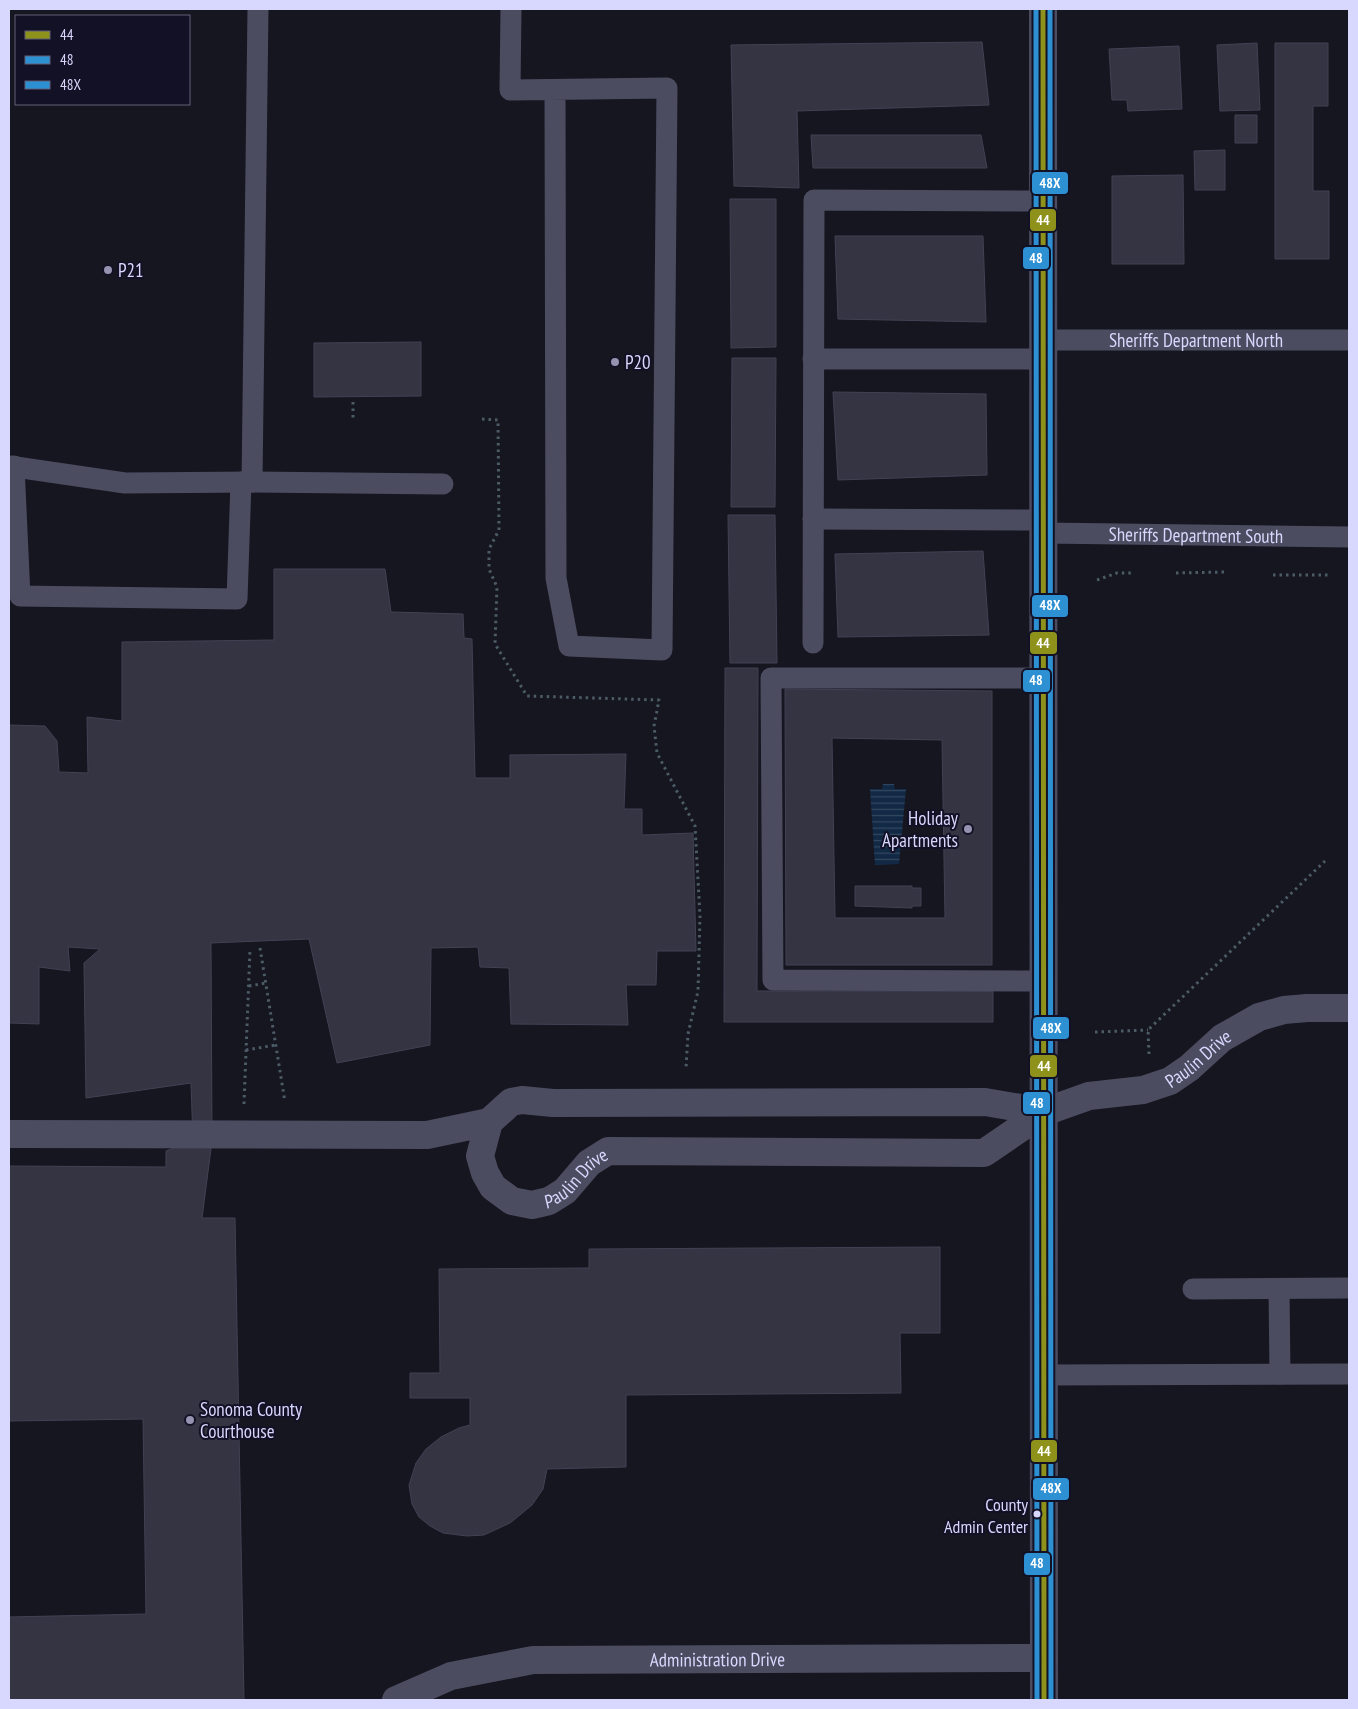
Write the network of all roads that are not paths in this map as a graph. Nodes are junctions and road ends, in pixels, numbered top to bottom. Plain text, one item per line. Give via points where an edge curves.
1 (258, 9) edge
2 (511, 9) edge
3 (1043, 9) edge
4 (555, 90) junction
5 (1044, 201) junction
6 (1349, 340) edge
7 (1044, 350) junction
8 (813, 359) junction
9 (12, 466) edge
10 (246, 482) junction
11 (443, 484) dead end
12 (813, 519) junction
13 (1044, 526) junction
14 (1349, 537) edge
15 (813, 643) dead end
16 (1045, 678) junction
17 (1044, 981) junction
18 (1349, 1008) edge
19 (1044, 1112) junction
20 (489, 1122) junction
21 (9, 1134) edge
22 (1349, 1288) edge
23 (1193, 1289) dead end
24 (1279, 1289) junction
25 (1280, 1374) junction
26 (1349, 1374) edge
27 (1044, 1375) junction
28 (1044, 1658) junction
29 (396, 1700) edge
30 (1044, 1700) edge

1 - 10 lane
2 - 4 lane via 510,90
3 - 5 street
4 - 4 lane via 667,88 662,650 569,646 556,578
5 - 7 street
5 - 8 lane via 814,200
6 - 7 lane, Sheriffs Department North
7 - 8 lane, Sheriffs Department North
7 - 13 street
8 - 12 lane
9 - 10 lane via 125,483
9 - 10 lane via 20,596 237,599
10 - 11 lane
12 - 13 lane, Sheriffs Department South
12 - 15 lane
13 - 14 lane, Sheriffs Department South
13 - 16 street
16 - 17 street
16 - 17 lane via 771,678 773,980
17 - 19 street
18 - 19 street, Paulin Drive via 1284,1010 1259,1016 1222,1038 1189,1068 1170,1080 1144,1090 1090,1096
19 - 20 street, Paulin Drive via 985,1102 552,1103 522,1100 511,1102
19 - 20 street, Paulin Drive via 984,1153 608,1152 589,1163 565,1191 549,1201 532,1205 512,1200 493,1187 484,1173 480,1156
19 - 27 street
20 - 21 street via 427,1135
22 - 24 lane
23 - 24 lane
24 - 25 lane
25 - 26 lane
25 - 27 lane
27 - 28 street
28 - 29 street, Administration Drive via 533,1660 451,1676
28 - 30 street

